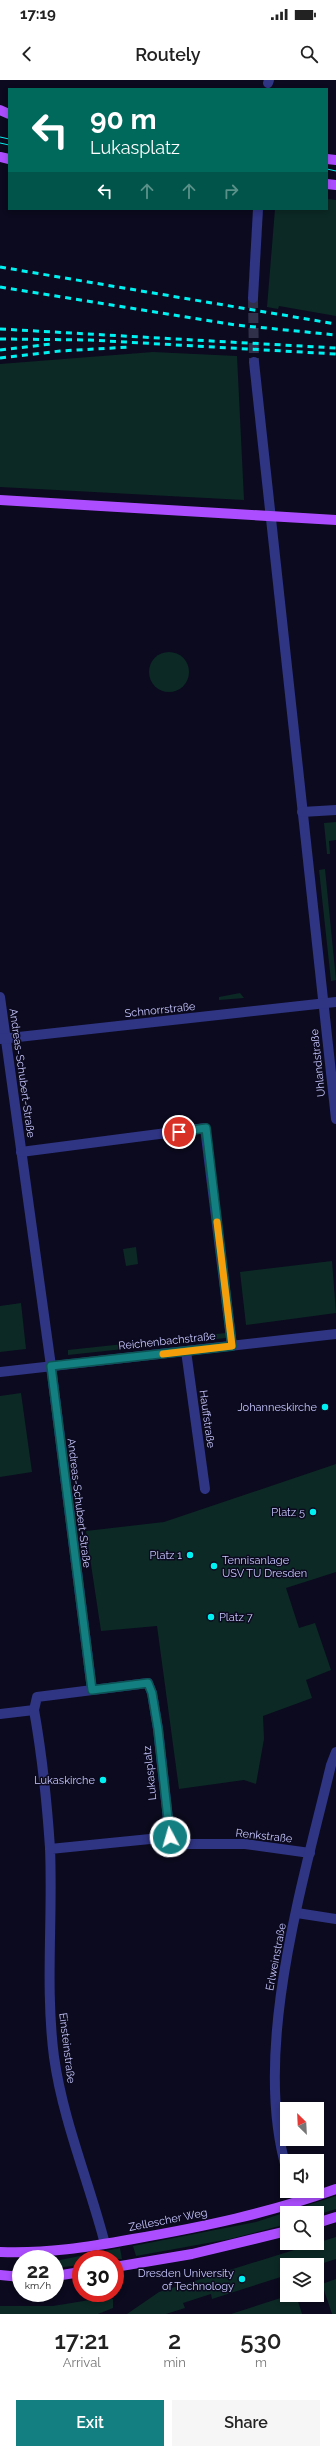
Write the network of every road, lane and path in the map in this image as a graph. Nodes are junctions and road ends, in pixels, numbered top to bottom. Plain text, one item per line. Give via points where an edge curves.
1 (258, 210) edge
2 (253, 298) tunnel mouth
3 (254, 362) tunnel mouth
4 (0, 500) edge
5 (270, 516) junction
6 (336, 520) edge
7 (336, 810) edge
8 (302, 812) junction
9 (0, 997) edge
10 (336, 1002) edge
11 (323, 1004) junction
12 (2, 1039) edge
13 (336, 1119) edge
14 (21, 1152) junction
15 (336, 1334) edge
16 (232, 1346) junction
17 (186, 1351) junction
18 (51, 1366) junction
19 (0, 1372) edge
20 (205, 1489) dead end
21 (92, 1690) junction
22 (34, 1710) junction
23 (0, 1714) edge
24 (336, 1752) edge
25 (170, 1837) junction
26 (50, 1849) junction
27 (310, 1853) junction
28 (297, 1913) junction
29 (336, 1919) edge
30 (284, 2154) edge
31 (336, 2189) edge
32 (296, 2198) edge
33 (297, 2203) junction
34 (336, 2217) edge
35 (324, 2221) edge
36 (280, 2233) edge
37 (105, 2244) junction
38 (0, 2252) edge
39 (124, 2265) edge
40 (0, 2275) edge
41 (12, 2276) edge

1 - 2 street
3 - 5 street, Uhlandstraße
4 - 5 main road
5 - 6 main road
5 - 8 street, Uhlandstraße
7 - 8 street
8 - 11 street, Uhlandstraße
9 - 12 street, Andreas-Schubert-Straße
10 - 11 street, Schnorrstraße
11 - 12 street, Schnorrstraße
11 - 13 street, Uhlandstraße
12 - 14 street, Andreas-Schubert-Straße
14 - 16 street, Andreas-Schubert-Straße via 206,1128
14 - 18 street, Andreas-Schubert-Straße
15 - 16 street, Reichenbachstraße
16 - 17 street, Reichenbachstraße
17 - 18 street, Reichenbachstraße
17 - 20 street, Hauffstraße
18 - 19 street, Reichenbachstraße
18 - 21 street, Andreas-Schubert-Straße
21 - 22 street, Lukasplatz via 37,1697
21 - 25 street, Lukasplatz via 148,1683 158,1729
22 - 23 street
22 - 26 street
24 - 27 street, Erlweinstraße
25 - 26 street
25 - 27 street, Renkstraße via 179,1844 245,1844
26 - 37 street, Einsteinstraße via 48,1985 54,2058 75,2144
27 - 28 street, Erlweinstraße
28 - 29 street
28 - 30 street, Erlweinstraße via 279,2009 275,2076 278,2127
31 - 33 main road, Zellescher Weg
32 - 33 street
33 - 37 main road, Zellescher Weg via 175,2232
34 - 35 main road
36 - 39 main road via 192,2254
37 - 38 main road, Zellescher Weg via 26,2253
40 - 41 main road

